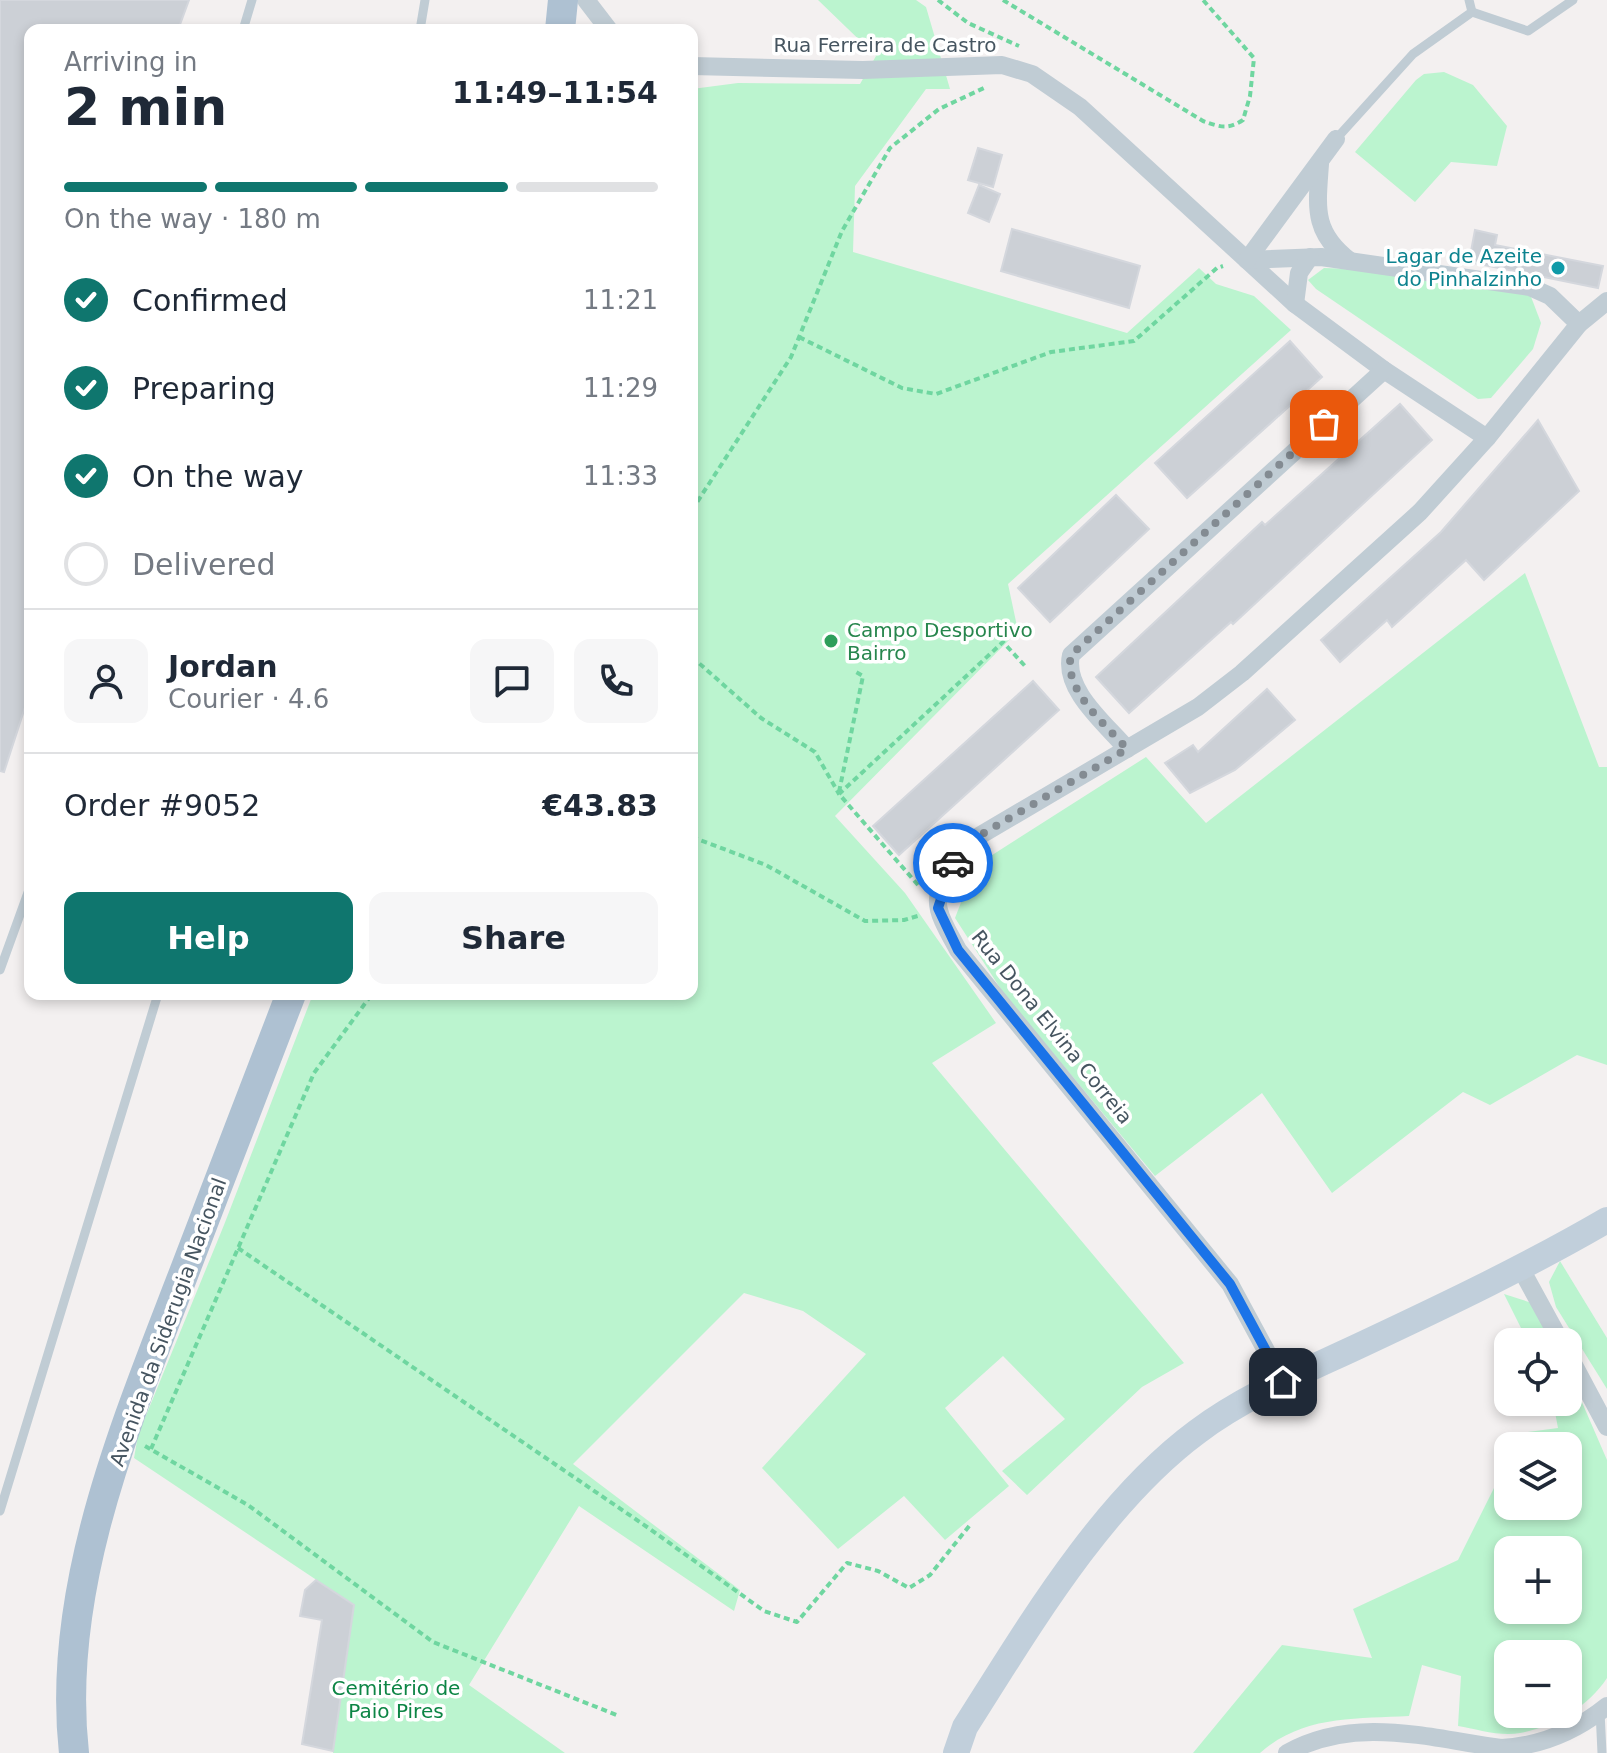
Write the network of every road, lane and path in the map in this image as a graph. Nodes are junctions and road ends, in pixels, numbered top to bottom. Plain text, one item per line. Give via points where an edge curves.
1 (252, 0) edge
2 (425, 0) edge
3 (563, 0) edge
4 (586, 0) edge
5 (938, 0) edge
6 (1003, 0) edge
7 (1203, 0) edge
8 (1469, 0) edge
9 (1573, 0) edge
10 (1472, 12) junction
11 (245, 24) edge
12 (421, 24) edge
13 (561, 24) edge
14 (604, 24) edge
15 (1029, 52) dead end
16 (698, 66) edge
17 (1021, 71) junction
18 (1336, 139) joint
19 (1320, 162) junction
20 (1310, 257) junction
21 (1247, 260) junction
22 (1350, 261) junction
23 (1607, 301) edge
24 (1295, 304) junction
25 (1579, 324) junction
26 (799, 337) junction
27 (1384, 370) junction
28 (1487, 438) junction
29 (698, 501) edge
30 (698, 662) edge
31 (1025, 666) dead end
32 (856, 672) dead end
33 (1127, 749) junction
34 (839, 794) junction
35 (698, 839) edge
36 (24, 904) edge
37 (929, 912) junction
38 (0, 970) edge
39 (156, 1000) edge
40 (289, 1000) edge
41 (368, 1000) edge
42 (1607, 1220) edge
43 (238, 1248) junction
44 (1521, 1269) junction
45 (1553, 1328) edge
46 (1582, 1380) edge
47 (1283, 1382) junction
48 (1607, 1427) edge
49 (0, 1511) edge
50 (970, 1525) dead end
51 (1604, 1708) edge
52 (619, 1716) dead end
53 (74, 1753) edge
54 (956, 1753) edge
55 (1287, 1753) edge
56 (1602, 1753) edge

1 - 11 lane
2 - 12 lane
3 - 13 main road
4 - 14 street
5 - 15 path via 977,28
6 - 7 path via 1203,121 1232,127 1243,120 1254,58
8 - 10 lane
9 - 10 lane via 1528,31
10 - 18 lane via 1413,54
16 - 17 street, Rua Ferreira de Castro via 863,70 1002,65
17 - 21 street, Rua Ferreira de Castro via 1080,107
17 - 26 path via 939,109 890,148 842,231
18 - 19 street
19 - 21 street
19 - 22 street via 1321,228
20 - 21 street
20 - 22 street
20 - 24 street via 1299,273
21 - 24 street, Rua Ferreira de Castro
21 - 26 path via 1217,268 1134,341 1051,352 936,394 902,388
22 - 25 street via 1530,287 1550,296
23 - 25 street
24 - 27 street, Rua Ferreira de Castro
25 - 28 street
26 - 29 path
27 - 28 street, Rua Ferreira de Castro
27 - 33 street via 1071,655 1069,674 1075,687
28 - 33 street via 1420,512 1242,673 1198,707
30 - 34 path via 761,718 815,752
31 - 34 path via 1003,642
32 - 34 path via 863,676
33 - 37 street via 979,836 957,856
34 - 37 path
35 - 37 path via 766,865 865,921 904,920
36 - 38 lane
37 - 47 street, Rua Dona Elvina Correia via 1230,1284
39 - 49 lane
40 - 53 main road, Avenida da Siderugia Nacional via 121,1435 76,1611
41 - 43 path via 314,1073
42 - 44 street
43 - 50 path via 764,1611 797,1622 847,1563 878,1571 909,1588 930,1575
43 - 52 path via 151,1449 248,1505 433,1642
44 - 45 street
44 - 47 street
46 - 48 street
47 - 54 street via 1197,1431 1148,1476 1060,1579 965,1727
51 - 55 street via 1571,1730 1522,1747 1368,1729 1321,1737
51 - 56 lane

